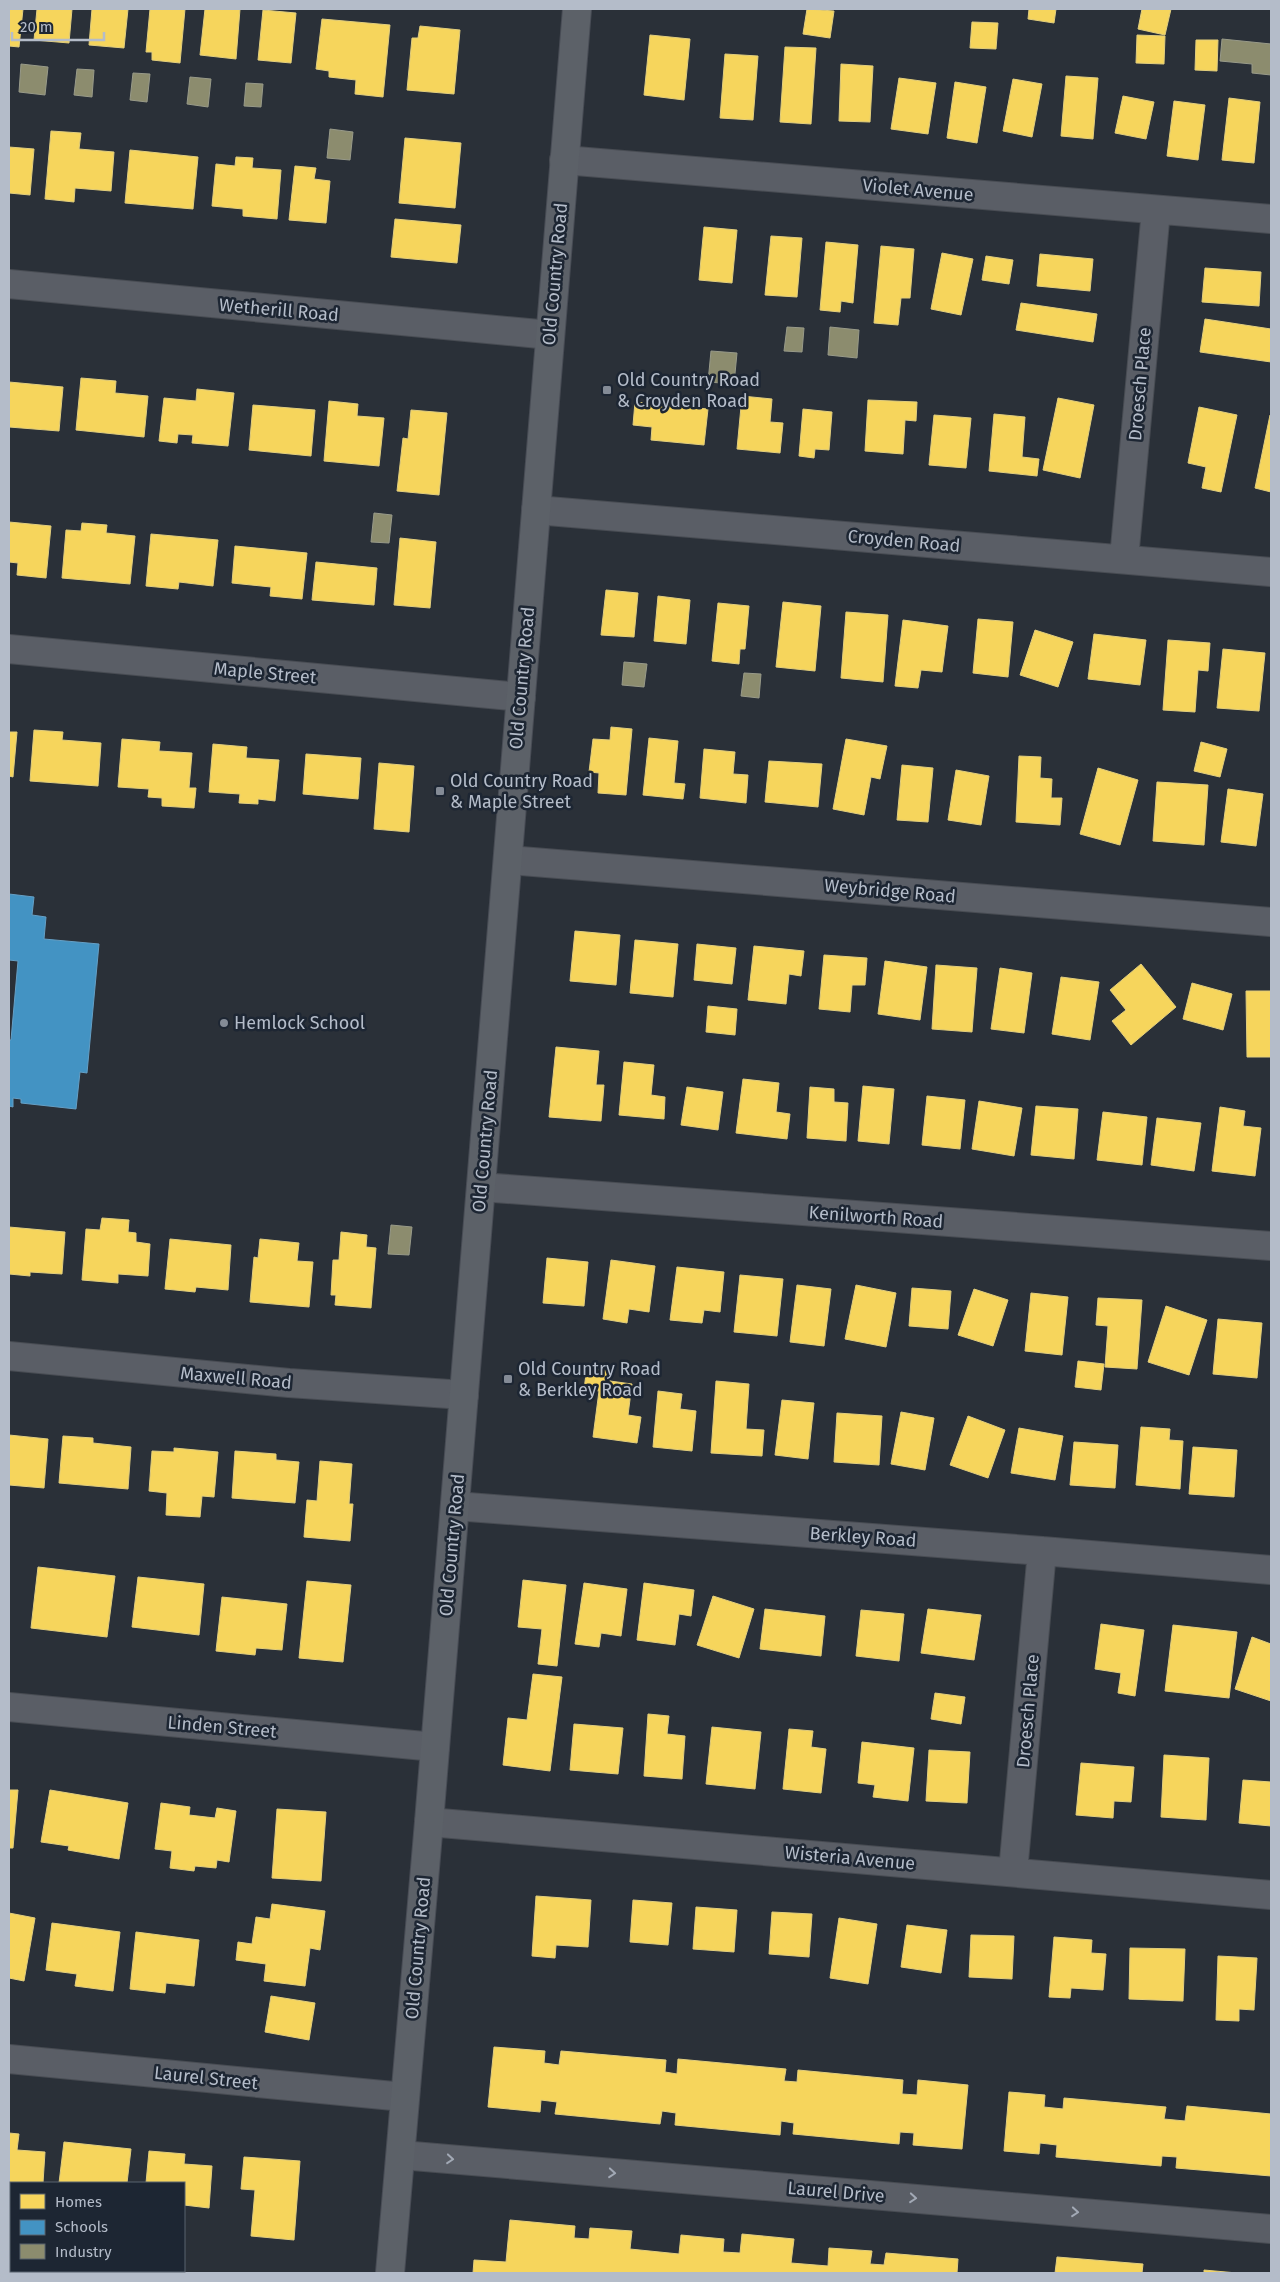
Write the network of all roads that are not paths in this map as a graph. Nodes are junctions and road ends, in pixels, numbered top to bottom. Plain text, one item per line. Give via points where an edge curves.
1 (576, 9) edge
2 (564, 160) junction
3 (1156, 210) junction
4 (1271, 220) edge
5 (9, 284) edge
6 (550, 335) junction
7 (536, 510) junction
8 (1124, 559) junction
9 (1271, 572) edge
10 (9, 649) edge
11 (520, 697) junction
12 (508, 860) junction
13 (1271, 922) edge
14 (481, 1187) junction
15 (1271, 1246) edge
16 (9, 1356) edge
17 (464, 1395) junction
18 (455, 1506) junction
19 (1042, 1551) junction
20 (1271, 1570) edge
21 (9, 1707) edge
22 (435, 1748) junction
23 (429, 1822) junction
24 (1013, 1872) junction
25 (1271, 1895) edge
26 (9, 2059) edge
27 (404, 2097) junction
28 (401, 2155) junction
29 (1271, 2229) edge
30 (390, 2273) edge

1 - 2 main road, Old Country Road
2 - 3 street, Violet Avenue
2 - 6 main road, Old Country Road
3 - 4 street, Violet Avenue
3 - 8 street, Droesch Place
5 - 6 street, Wetherill Road
6 - 7 main road, Old Country Road
7 - 8 street, Croyden Road
7 - 11 main road, Old Country Road
8 - 9 street, Croyden Road
10 - 11 street, Maple Street
11 - 12 main road, Old Country Road
12 - 13 street, Weybridge Road
12 - 14 main road, Old Country Road
14 - 15 street, Kenilworth Road
14 - 17 main road, Old Country Road
16 - 17 street, Maxwell Road via 290,1383
17 - 18 main road, Old Country Road
18 - 19 street, Berkley Road
18 - 22 main road, Old Country Road
19 - 20 street, Berkley Road
19 - 24 street, Droesch Place
21 - 22 street, Linden Street
22 - 23 main road, Old Country Road
23 - 24 street, Wisteria Avenue
23 - 27 main road, Old Country Road
24 - 25 street, Wisteria Avenue
26 - 27 street, Laurel Street
27 - 28 main road, Old Country Road
28 -> 29 street, Laurel Drive
28 - 30 main road, Old Country Road

